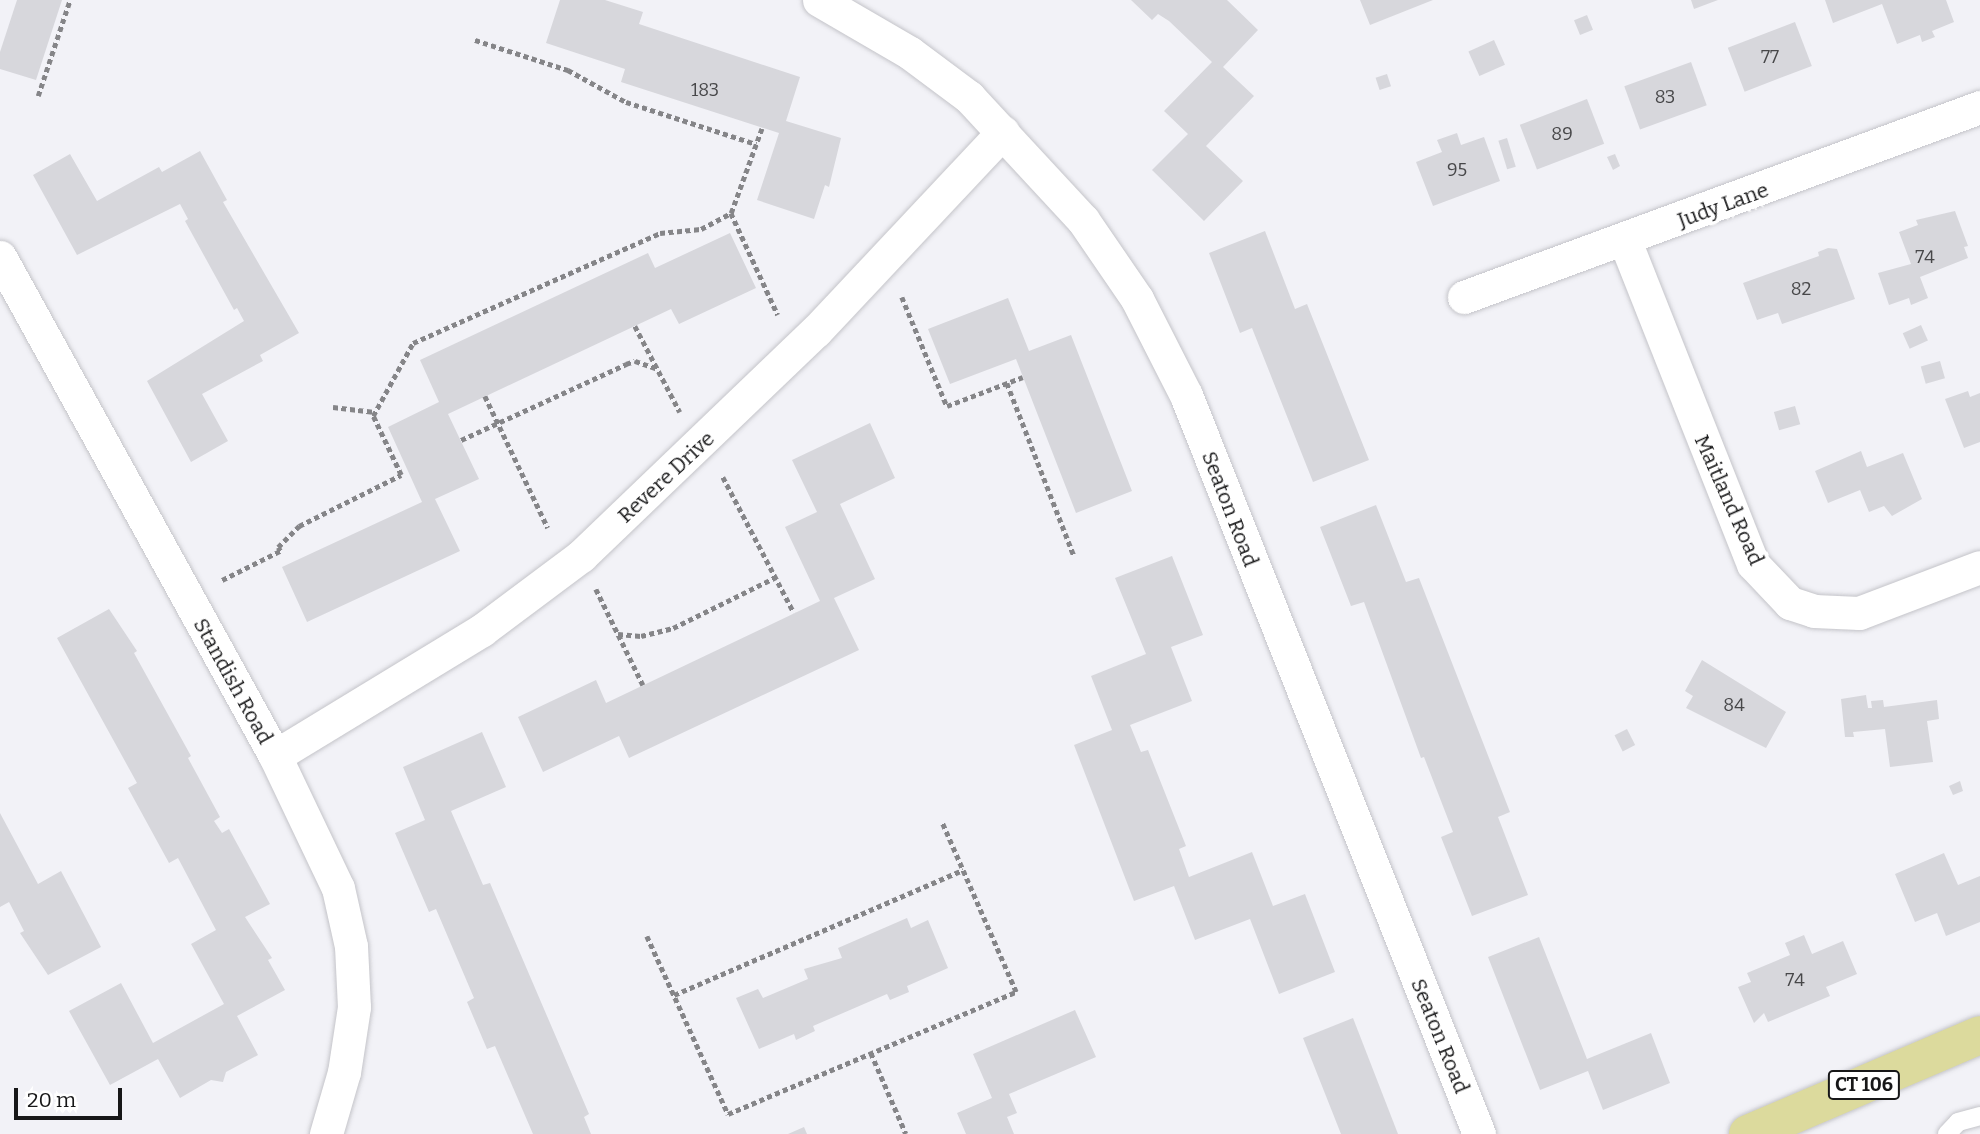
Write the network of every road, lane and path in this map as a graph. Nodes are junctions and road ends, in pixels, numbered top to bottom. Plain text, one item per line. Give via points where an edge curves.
1 (70, 0) edge
2 (819, 0) edge
3 (475, 40) dead end
4 (38, 96) dead end
5 (1980, 107) edge
6 (762, 128) dead end
7 (1003, 132) junction
8 (756, 144) junction
9 (731, 213) junction
10 (1625, 241) junction
11 (0, 257) edge
12 (902, 297) dead end
13 (1464, 298) dead end
14 (778, 315) dead end
15 (635, 326) dead end
16 (658, 369) junction
17 (1023, 377) dead end
18 (1007, 383) junction
19 (485, 396) dead end
20 (332, 407) dead end
21 (375, 412) junction
22 (680, 412) dead end
23 (498, 423) junction
24 (461, 440) dead end
25 (723, 477) dead end
26 (548, 528) dead end
27 (1074, 556) dead end
28 (1980, 568) edge
29 (776, 578) junction
30 (222, 580) dead end
31 (596, 588) dead end
32 (794, 613) dead end
33 (618, 634) junction
34 (643, 685) dead end
35 (275, 756) junction
36 (942, 823) dead end
37 (963, 870) junction
38 (647, 936) dead end
39 (674, 995) junction
40 (1980, 1035) edge
41 (871, 1054) junction
42 (1980, 1116) edge
43 (326, 1134) edge
44 (906, 1134) edge
45 (1479, 1134) edge
46 (1748, 1134) edge
47 (1947, 1134) edge

1 - 4 path
2 - 7 street, Seaton Road via 910,53 969,96
3 - 8 path via 568,70 625,102
5 - 10 street, Judy Lane
6 - 8 path
7 - 35 street, Revere Drive via 816,331 581,556 465,641
7 - 45 street, Seaton Road via 1083,220 1137,299 1186,396
8 - 9 path
9 - 14 path
9 - 21 path via 701,229 660,233 413,343
10 - 13 street, Judy Lane
10 - 28 street, Maitland Road via 1753,564 1790,603 1814,611 1859,613
11 - 35 street, Standish Road
12 - 18 path via 947,405
15 - 16 path
16 - 22 path
16 - 23 path via 635,361 625,364
17 - 18 path
18 - 27 path
19 - 23 path
20 - 21 path
21 - 30 path via 401,475 299,526 278,547 280,551
23 - 24 path
23 - 26 path
25 - 29 path
29 - 32 path
29 - 33 path via 661,632
31 - 33 path
33 - 34 path
35 - 43 street, Standish Road via 338,888 351,946 354,1007 344,1072
36 - 37 path
37 - 39 path
37 - 41 path via 1016,992
38 - 39 path
39 - 41 path via 727,1114
40 - 46 main road, CT 106
41 - 44 path
42 - 47 lane via 1958,1122

